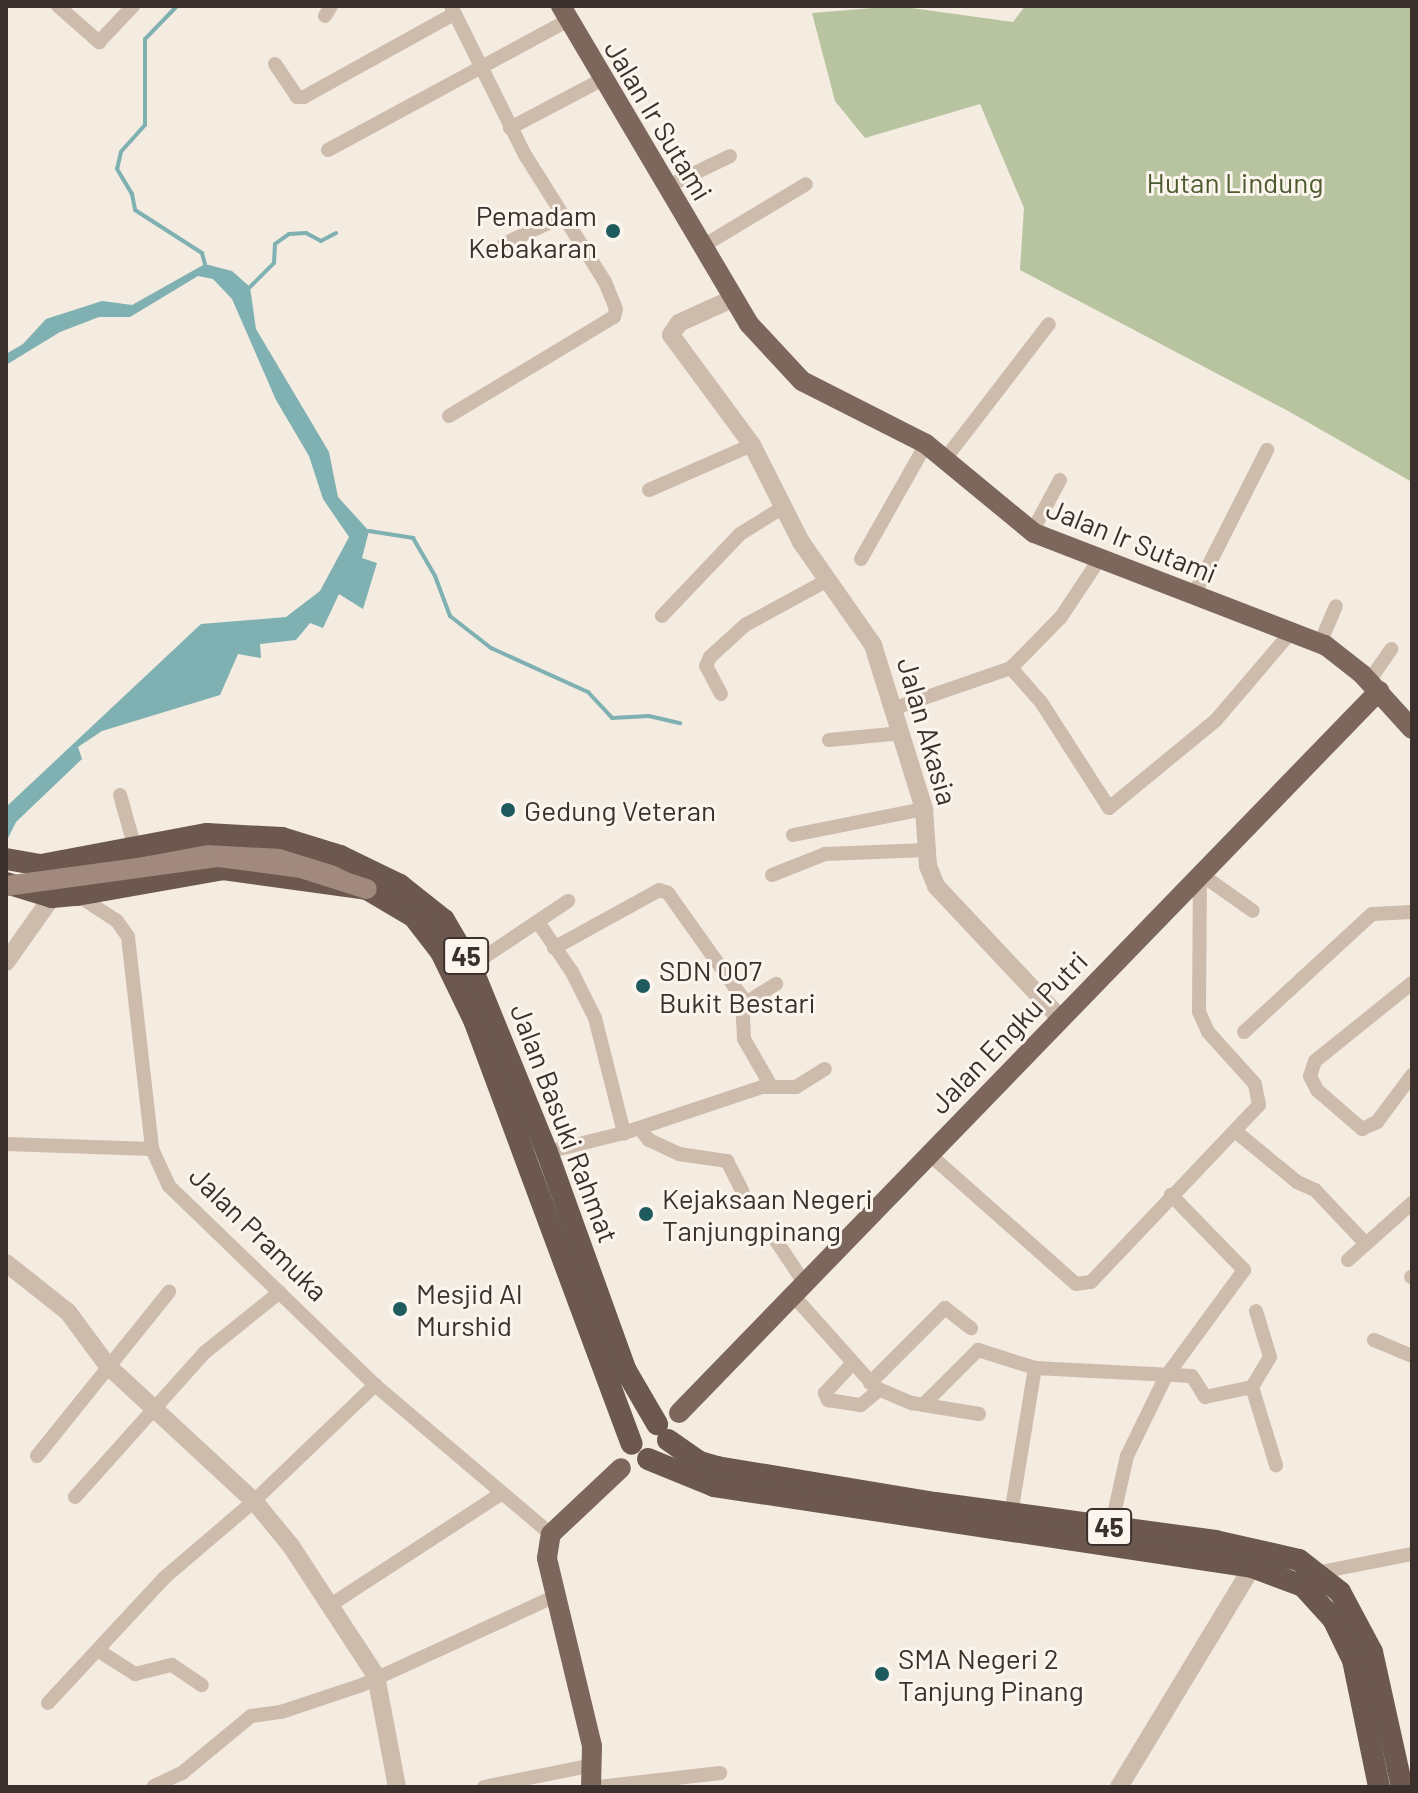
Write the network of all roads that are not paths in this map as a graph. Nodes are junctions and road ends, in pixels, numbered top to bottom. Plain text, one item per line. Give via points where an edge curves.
1 (58, 6) edge
2 (133, 6) edge
3 (452, 10) edge
4 (564, 13) edge
5 (275, 64) dead end
6 (477, 67) junction
7 (601, 80) junction
8 (510, 128) junction
9 (328, 150) dead end
10 (730, 156) dead end
11 (806, 184) dead end
12 (666, 187) junction
13 (563, 216) junction
14 (504, 244) dead end
15 (703, 246) junction
16 (734, 298) junction
17 (1049, 324) dead end
18 (449, 416) dead end
19 (926, 444) junction
20 (752, 445) junction
21 (1267, 450) dead end
22 (945, 459) junction
23 (1060, 480) dead end
24 (649, 490) dead end
25 (782, 508) junction
26 (1032, 532) junction
27 (1100, 558) junction
28 (861, 559) dead end
29 (828, 580) junction
30 (1193, 596) junction
31 (1336, 606) dead end
32 (662, 616) dead end
33 (1293, 630) junction
34 (1320, 643) junction
35 (1391, 649) dead end
36 (1011, 668) junction
37 (1374, 686) junction
38 (721, 694) dead end
39 (895, 708) junction
40 (1412, 729) edge
41 (902, 733) junction
42 (829, 740) dead end
43 (120, 795) dead end
44 (924, 809) junction
45 (793, 835) dead end
46 (135, 848) junction
47 (927, 850) junction
48 (6, 859) edge
49 (772, 875) dead end
50 (1201, 876) junction
51 (368, 880) junction
52 (6, 882) edge
53 (77, 895) junction
54 (52, 897) junction
55 (568, 901) dead end
56 (1253, 911) dead end
57 (1412, 912) edge
58 (538, 922) junction
59 (554, 948) junction
60 (6, 962) edge
61 (471, 966) junction
62 (1412, 983) edge
63 (776, 984) dead end
64 (744, 1004) junction
65 (1059, 1017) junction
66 (1244, 1032) dead end
67 (498, 1055) junction
68 (825, 1069) dead end
69 (1412, 1075) edge
70 (771, 1086) junction
71 (639, 1128) junction
72 (1235, 1131) junction
73 (624, 1133) junction
74 (6, 1144) edge
75 (152, 1149) junction
76 (547, 1152) junction
77 (929, 1154) junction
78 (742, 1191) dead end
79 (1171, 1195) junction
80 (1412, 1203) edge
81 (773, 1236) dead end
82 (1366, 1244) junction
83 (1348, 1260) dead end
84 (8, 1269) edge
85 (797, 1287) junction
86 (169, 1292) dead end
87 (280, 1292) junction
88 (1256, 1311) dead end
89 (971, 1328) dead end
90 (1374, 1340) dead end
91 (1412, 1356) edge
92 (852, 1364) junction
93 (108, 1366) junction
94 (1035, 1368) junction
95 (1165, 1378) junction
96 (375, 1385) junction
97 (874, 1386) junction
98 (1252, 1387) junction
99 (923, 1405) junction
100 (153, 1409) junction
101 (979, 1414) dead end
102 (667, 1428) junction
103 (639, 1452) junction
104 (37, 1456) dead end
105 (1276, 1465) dead end
106 (621, 1468) joint
107 (501, 1494) junction
108 (75, 1497) dead end
109 (254, 1501) junction
110 (1011, 1514) junction
111 (551, 1534) junction
112 (1110, 1538) junction
113 (1412, 1554) edge
114 (1252, 1567) junction
115 (1321, 1572) junction
116 (553, 1597) junction
117 (332, 1604) junction
118 (99, 1651) junction
119 (376, 1676) junction
120 (202, 1685) dead end
121 (48, 1703) dead end
122 (1375, 1728) junction
123 (588, 1766) junction
124 (720, 1773) dead end
125 (1373, 1785) edge
126 (154, 1786) edge
127 (397, 1787) edge
128 (484, 1787) edge
129 (591, 1787) edge
130 (598, 1787) edge
131 (1119, 1787) edge
132 (1402, 1787) edge

1 - 2 street via 99,42
3 - 5 street via 304,97 297,97
3 - 6 street
4 - 6 street
4 - 7 main road, Jalan Ir Sutami
6 - 8 street
6 - 9 street
7 - 8 street
7 - 12 main road, Jalan Ir Sutami
8 - 13 street
10 - 12 street
11 - 15 street
12 - 15 main road, Jalan Ir Sutami
13 - 14 street
13 - 18 street via 605,282 616,313
15 - 16 main road, Jalan Ir Sutami
16 - 19 main road, Jalan Ir Sutami via 770,351 802,381
16 - 20 street, Jalan Akasia via 679,323 671,335
17 - 22 street
19 - 22 main road, Jalan Ir Sutami
19 - 28 street
20 - 24 street
20 - 25 street, Jalan Akasia
21 - 30 street
22 - 26 main road, Jalan Ir Sutami
23 - 26 street
25 - 29 street, Jalan Akasia
25 - 32 street via 740,534
26 - 27 main road, Jalan Ir Sutami
27 - 30 main road, Jalan Ir Sutami
27 - 36 street via 1061,617
29 - 38 street via 745,625 710,657 706,666
29 - 39 street, Jalan Akasia via 873,645
30 - 33 main road, Jalan Ir Sutami
31 - 34 street
33 - 34 main road, Jalan Ir Sutami
33 - 36 street via 1216,720 1109,808 1041,702
34 - 37 main road, Jalan Ir Sutami
35 - 37 street
36 - 39 street
37 - 40 main road, Jalan Ir Sutami
37 - 50 main road, Jalan Engku Putri
39 - 41 street, Jalan Akasia
41 - 42 street
41 - 44 street, Jalan Akasia
43 - 46 street
44 - 45 street
44 - 47 street, Jalan Akasia
46 - 48 highway, Jalan Basuki Rahmat / 45 via 29,866
46 - 51 highway, Jalan Basuki Rahmat / 45 via 186,835 254,834 309,845
47 - 49 street via 825,854
47 - 65 street, Jalan Akasia via 931,876 950,903
50 - 56 street
50 - 65 main road, Jalan Engku Putri
50 - 72 street via 1199,1012 1208,1032 1242,1064 1260,1099
51 - 52 main road, bridge via 219,857
51 - 53 highway, Jalan Basuki Rahmat / 45 via 223,869
51 - 61 highway, Jalan Basuki Rahmat / 45 via 400,885 444,920
51 - 67 highway, Jalan Basuki Rahmat / 45 via 414,917 435,942
52 - 54 highway, Jalan Basuki Rahmat
53 - 54 highway, Jalan Basuki Rahmat
53 - 75 street, Jalan Pramuka via 117,921 128,937
54 - 60 street
55 - 58 street
57 - 66 street via 1372,914
58 - 59 street
58 - 61 street
59 - 64 street via 664,891
59 - 73 street via 595,1018
61 - 67 highway, Jalan Basuki Rahmat / 45
62 - 69 street via 1315,1061 1310,1076 1336,1110 1362,1129 1377,1122
63 - 64 street
64 - 70 street via 744,1039
65 - 77 main road, Jalan Engku Putri
67 - 76 highway, Jalan Basuki Rahmat / 45
67 - 103 highway, Jalan Basuki Rahmat / 45
68 - 70 street via 796,1087
70 - 71 street
71 - 73 street
71 - 78 street via 649,1140 687,1157 727,1161
72 - 79 street
72 - 82 street via 1297,1182 1315,1190
73 - 76 street
74 - 75 street
75 - 87 street, Jalan Pramuka via 182,1201
76 - 102 highway, Jalan Basuki Rahmat / 45 via 625,1369
77 - 79 street via 1084,1286
77 - 85 main road, Jalan Engku Putri
79 - 95 street via 1244,1270
80 - 82 street
81 - 85 street
82 - 83 street
84 - 93 street via 68,1312
85 - 92 street
85 - 102 main road, Jalan Engku Putri
86 - 93 street
87 - 96 street, Jalan Pramuka
87 - 100 street via 204,1353
88 - 98 street via 1270,1357
89 - 97 street via 945,1308
90 - 91 street
92 - 97 street
92 - 97 street via 825,1393 828,1400 861,1405
93 - 100 street
93 - 104 street
94 - 95 street
94 - 99 street via 978,1350
94 - 110 street
95 - 98 street via 1196,1376 1205,1397
95 - 112 street via 1127,1456
96 - 107 street, Jalan Pramuka
96 - 109 street
97 - 99 street
98 - 105 street
99 - 101 street
100 - 108 street
100 - 109 street
102 - 103 highway via 664,1453
102 - 103 highway via 637,1428
102 - 110 highway, Jalan Basuki Rahmat / 45 via 700,1462 717,1467
103 - 106 street
103 - 112 highway, Jalan Basuki Rahmat / 45 via 714,1486
106 - 111 main road
107 - 111 street, Jalan Pramuka
107 - 117 street
109 - 117 street
109 - 118 street via 164,1578
110 - 112 highway, Jalan Basuki Rahmat / 45
111 - 116 main road via 547,1558
112 - 114 highway, Jalan Basuki Rahmat / 45
112 - 115 highway, Jalan Basuki Rahmat / 45 via 1264,1550
113 - 115 street
114 - 122 highway, Jalan Basuki Rahmat / 45 via 1303,1586 1322,1602 1353,1660
114 - 131 street
115 - 122 highway, Jalan Basuki Rahmat / 45 via 1340,1592 1372,1652
116 - 119 street
116 - 123 main road via 592,1746
117 - 119 street
118 - 120 street via 135,1674 172,1665
118 - 121 street
119 - 126 street via 281,1712 251,1716 182,1773
119 - 127 street
122 - 125 highway, Jalan Basuki Rahmat / 45
122 - 132 highway, Jalan Basuki Rahmat / 45
123 - 128 street
123 - 129 main road
124 - 130 street

